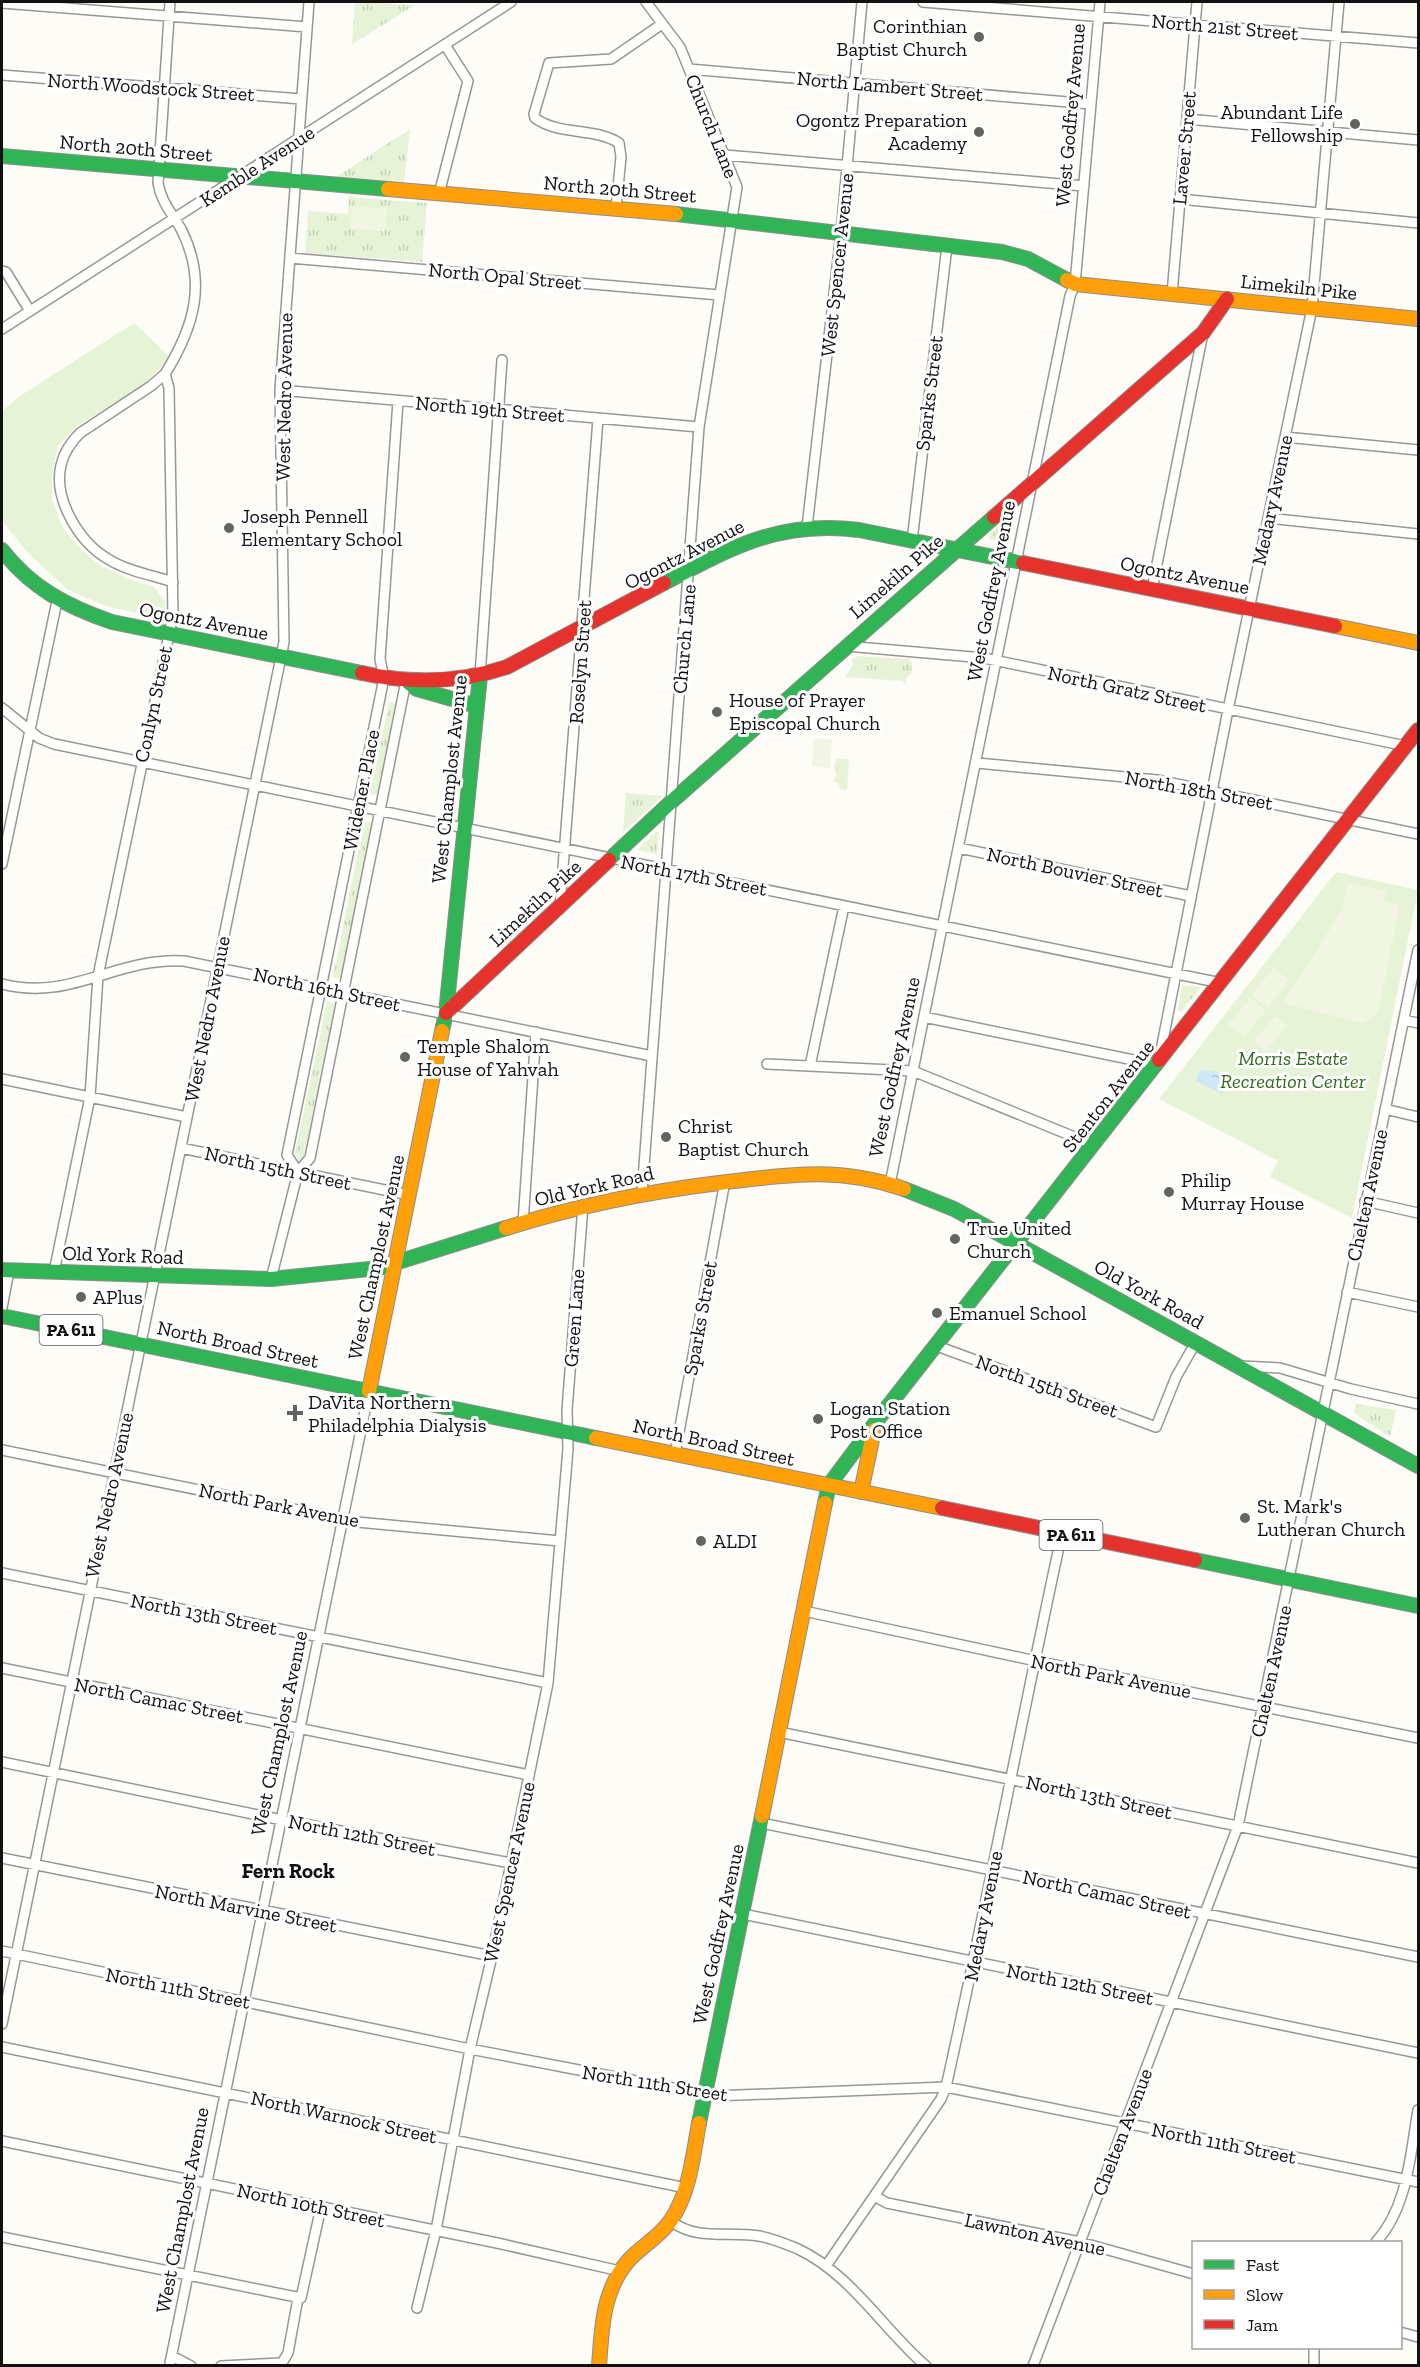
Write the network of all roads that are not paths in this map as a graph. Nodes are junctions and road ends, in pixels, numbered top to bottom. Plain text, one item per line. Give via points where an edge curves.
1 (170, 2) edge
2 (309, 2) edge
3 (511, 2) edge
4 (646, 2) edge
5 (862, 2) edge
6 (923, 2) edge
7 (1100, 2) edge
8 (1197, 2) edge
9 (1339, 2) edge
10 (2, 3) edge
11 (169, 16) junction
12 (1099, 16) junction
13 (662, 24) junction
14 (1195, 25) junction
15 (307, 27) junction
16 (1336, 36) junction
17 (1419, 44) edge
18 (446, 45) junction
19 (689, 69) junction
20 (2, 75) edge
21 (854, 82) junction
22 (164, 88) junction
23 (301, 99) junction
24 (1091, 104) junction
25 (1187, 119) junction
26 (1327, 132) junction
27 (299, 139) junction
28 (1419, 140) edge
29 (725, 155) junction
30 (2, 156) edge
31 (848, 166) junction
32 (158, 169) junction
33 (240, 176) junction
34 (295, 182) junction
35 (1084, 186) junction
36 (439, 194) junction
37 (1180, 199) junction
38 (616, 208) junction
39 (1321, 213) junction
40 (175, 219) junction
41 (731, 219) junction
42 (1419, 223) edge
43 (841, 233) junction
44 (947, 246) junction
45 (290, 258) junction
46 (2, 271) edge
47 (1075, 284) junction
48 (1172, 294) junction
49 (719, 295) junction
50 (1227, 299) junction
51 (1312, 308) junction
52 (30, 311) junction
53 (1419, 318) edge
54 (2, 329) edge
55 (1203, 333) junction
56 (502, 360) dead end
57 (165, 374) junction
58 (280, 390) junction
59 (398, 401) junction
60 (498, 409) junction
61 (598, 418) junction
62 (699, 427) junction
63 (1285, 437) junction
64 (1419, 450) edge
65 (1033, 483) junction
66 (1268, 518) junction
67 (807, 527) junction
68 (1419, 534) edge
69 (912, 541) junction
70 (956, 549) junction
71 (2, 550) edge
72 (1017, 562) junction
73 (690, 570) junction
74 (174, 582) junction
75 (1152, 589) junction
76 (57, 601) junction
77 (1251, 608) junction
78 (583, 628) junction
79 (168, 633) junction
80 (1419, 643) edge
81 (846, 646) junction
82 (281, 656) junction
83 (996, 662) junction
84 (480, 676) junction
85 (384, 678) junction
86 (406, 681) junction
87 (477, 706) junction
88 (2, 708) edge
89 (1228, 710) junction
90 (31, 730) junction
91 (1419, 730) edge
92 (1406, 746) junction
93 (141, 762) junction
94 (977, 763) junction
95 (254, 785) junction
96 (1213, 790) junction
97 (671, 802) junction
98 (358, 806) junction
99 (380, 811) junction
100 (1349, 820) junction
101 (464, 828) junction
102 (1419, 834) edge
103 (565, 848) junction
104 (959, 848) junction
105 (3, 851) edge
106 (612, 859) junction
107 (2, 864) edge
108 (666, 870) junction
109 (1191, 896) junction
110 (560, 906) junction
111 (844, 906) junction
112 (943, 926) junction
113 (1419, 950) edge
114 (217, 967) junction
115 (1177, 972) junction
116 (98, 976) junction
117 (1221, 983) junction
118 (2, 984) edge
119 (321, 988) junction
120 (343, 993) junction
121 (446, 1013) junction
122 (924, 1017) junction
123 (1404, 1020) junction
124 (1419, 1023) edge
125 (536, 1032) junction
126 (652, 1056) junction
127 (767, 1064) dead end
128 (1158, 1065) junction
129 (810, 1066) junction
130 (914, 1071) junction
131 (2, 1079) edge
132 (90, 1097) junction
133 (1385, 1109) junction
134 (187, 1117) junction
135 (1419, 1117) edge
136 (1094, 1145) junction
137 (181, 1148) junction
138 (298, 1172) junction
139 (724, 1181) junction
140 (890, 1184) junction
141 (642, 1193) junction
142 (409, 1195) junction
143 (1365, 1201) junction
144 (583, 1206) junction
145 (1419, 1213) edge
146 (523, 1223) junction
147 (1017, 1244) junction
148 (396, 1262) junction
149 (5, 1270) edge
150 (54, 1272) junction
151 (155, 1276) junction
152 (271, 1279) junction
153 (1347, 1292) junction
154 (1419, 1307) edge
155 (2, 1308) edge
156 (2, 1316) edge
157 (1196, 1342) junction
158 (141, 1344) junction
159 (937, 1346) junction
160 (1239, 1366) junction
161 (1330, 1382) junction
162 (369, 1391) junction
163 (1419, 1404) edge
164 (1323, 1413) junction
165 (882, 1414) junction
166 (567, 1431) junction
167 (2, 1450) edge
168 (675, 1454) junction
169 (1419, 1466) edge
170 (114, 1472) junction
171 (830, 1485) junction
172 (861, 1492) junction
173 (342, 1519) junction
174 (1062, 1533) junction
175 (560, 1541) junction
176 (2, 1573) edge
177 (1290, 1578) junction
178 (89, 1591) junction
179 (1419, 1606) edge
180 (804, 1611) junction
181 (319, 1637) junction
182 (1036, 1661) junction
183 (2, 1668) edge
184 (70, 1682) junction
185 (548, 1683) junction
186 (1264, 1707) junction
187 (300, 1729) junction
188 (779, 1732) junction
189 (1419, 1738) edge
190 (2, 1762) edge
191 (53, 1773) junction
192 (529, 1775) junction
193 (1010, 1779) junction
194 (282, 1820) junction
195 (761, 1823) junction
196 (1238, 1826) junction
197 (2, 1858) edge
198 (511, 1863) junction
199 (1419, 1863) edge
200 (34, 1864) junction
201 (992, 1871) junction
202 (262, 1911) junction
203 (743, 1914) junction
204 (1205, 1914) junction
205 (2, 1951) edge
206 (16, 1955) junction
207 (492, 1956) junction
208 (1419, 1957) edge
209 (974, 1963) junction
210 (244, 2002) junction
211 (1172, 2002) junction
212 (2, 2024) edge
213 (2, 2047) edge
214 (470, 2049) junction
215 (1419, 2053) edge
216 (946, 2087) junction
217 (225, 2092) junction
218 (705, 2095) junction
219 (1419, 2110) edge
220 (1124, 2123) junction
221 (453, 2140) junction
222 (2, 2141) edge
223 (1405, 2179) junction
224 (1419, 2182) edge
225 (208, 2183) junction
226 (686, 2188) junction
227 (876, 2197) junction
228 (321, 2207) junction
229 (671, 2221) junction
230 (436, 2230) junction
231 (2, 2237) edge
232 (1377, 2241) edge
233 (1080, 2242) junction
234 (826, 2266) junction
235 (620, 2271) junction
236 (1192, 2273) edge
237 (189, 2275) junction
238 (298, 2298) junction
239 (417, 2308) dead end
240 (1402, 2332) edge
241 (1419, 2337) edge
242 (1314, 2349) edge
243 (191, 2366) edge
244 (221, 2366) edge
245 (599, 2366) edge
246 (926, 2366) edge
247 (1033, 2366) edge
248 (1314, 2366) edge

1 - 11 street
2 - 15 street, West Nedro Avenue
3 - 18 street, Kemble Avenue
4 - 13 street, Church Lane
5 - 21 street, West Spencer Avenue
6 - 12 street, North 21st Street
7 - 12 street, West Godfrey Avenue
8 - 14 street, Laveer Street
9 - 16 street, Medary Avenue
10 - 11 street
11 - 15 street
11 - 22 street
12 - 14 street, North 21st Street
12 - 24 street, West Godfrey Avenue
13 - 19 street, Church Lane via 676,40
13 - 38 street via 611,59 551,61 546,65 535,118 549,126 619,143
14 - 16 street, North 21st Street
14 - 25 street, Laveer Street
15 - 23 street, West Nedro Avenue
16 - 17 street, North 21st Street
16 - 26 street, Medary Avenue
18 - 27 street, Kemble Avenue
18 - 36 street via 468,81
19 - 21 street, North Lambert Street
19 - 29 street, Church Lane
20 - 22 street, North Woodstock Street
21 - 24 street, North Lambert Street
21 - 31 street, West Spencer Avenue
22 - 23 street, North Woodstock Street
22 - 32 street
23 - 27 street, West Nedro Avenue
24 - 35 street, West Godfrey Avenue
25 - 26 street
25 - 37 street, Laveer Street
26 - 28 street
26 - 39 street, Medary Avenue
27 - 33 street, Kemble Avenue
27 - 34 street, West Nedro Avenue
29 - 31 street
29 - 41 street, Church Lane via 737,187
30 - 32 main road, North 20th Street
31 - 35 street
31 - 43 street, West Spencer Avenue
32 - 33 main road, North 20th Street
32 - 40 street via 162,200
33 - 34 main road, North 20th Street
33 - 40 street, Kemble Avenue
34 - 36 main road, North 20th Street
34 - 45 street, West Nedro Avenue
35 - 47 street, West Godfrey Avenue
36 - 38 main road, North 20th Street
37 - 39 street
37 - 48 street, Laveer Street
38 - 41 main road, North 20th Street
39 - 42 street
39 - 51 street, Medary Avenue
40 - 52 street, Kemble Avenue
40 - 57 street via 191,256 194,308 184,341
41 - 43 main road, North 20th Street
41 - 49 street, Church Lane
43 - 44 main road, North 20th Street
43 - 67 street, West Spencer Avenue
44 - 47 main road, North 20th Street via 1028,259
44 - 69 street, Sparks Street
45 - 49 street, North Opal Street
45 - 58 street, West Nedro Avenue
46 - 52 street
47 - 48 main road, North 20th Street
47 - 65 street, West Godfrey Avenue
48 - 50 main road, North 20th Street
49 - 62 street, Church Lane
50 - 51 main road, Limekiln Pike
50 - 55 main road, Limekiln Pike
51 - 53 main road, Limekiln Pike
51 - 63 street, Medary Avenue
52 - 54 street, Kemble Avenue
55 - 65 main road, Limekiln Pike
55 - 75 street
56 - 60 street, West Champlost Avenue
57 - 74 street, Conlyn Street via 169,388
57 - 74 street via 73,440 61,465 61,485 76,527 98,553 124,567
58 - 59 street, North 19th Street
58 - 82 street, West Nedro Avenue via 285,642
59 - 60 street, North 19th Street
59 - 85 street, Widener Place via 380,659
60 - 61 street, North 19th Street
60 - 84 street, West Champlost Avenue
61 - 62 street, North 19th Street
61 - 78 street, Roselyn Street
62 - 73 street, Church Lane
63 - 64 street
63 - 66 street, Medary Avenue
65 - 70 main road, Limekiln Pike
65 - 72 street, West Godfrey Avenue
66 - 68 street
66 - 77 street, Medary Avenue
67 - 69 main road, Ogontz Avenue via 859,530
67 - 73 main road, Ogontz Avenue via 753,539
69 - 70 main road, Ogontz Avenue
70 - 72 main road, Ogontz Avenue
70 - 81 main road, Limekiln Pike
71 - 76 main road, Ogontz Avenue via 34,585
72 - 75 main road, Ogontz Avenue
72 - 83 street, West Godfrey Avenue
73 - 78 main road, Ogontz Avenue
73 - 97 street, Church Lane
74 - 79 street, Conlyn Street
75 - 77 main road, Ogontz Avenue
76 - 79 main road, Ogontz Avenue via 112,622
76 - 90 street
77 - 80 main road, Ogontz Avenue
77 - 89 street, Medary Avenue
78 - 84 main road, Ogontz Avenue via 507,667
78 - 103 street, Roselyn Street
79 - 82 main road, Ogontz Avenue
79 - 93 street, Conlyn Street
81 - 83 street, North Gratz Street
81 - 97 main road, Limekiln Pike
82 - 85 main road, Ogontz Avenue
82 - 95 street, West Nedro Avenue
83 - 89 street, North Gratz Street
83 - 94 street, West Godfrey Avenue
84 - 86 main road, Ogontz Avenue
84 - 87 main road, West Champlost Avenue
85 - 86 main road, Ogontz Avenue
85 - 98 street, Widener Place
86 - 87 main road via 417,689
86 - 99 street, Widener Place
87 - 101 main road, West Champlost Avenue
88 - 90 street, North 17th Street
89 - 92 street, North Gratz Street
89 - 96 street, Medary Avenue
90 - 93 street, North 17th Street via 54,744
90 - 105 street
91 - 92 main road, Stenton Avenue
92 - 100 main road, Stenton Avenue
93 - 95 street, North 17th Street
93 - 116 street, Conlyn Street
94 - 96 street, North 18th Street via 1133,776
94 - 104 street, West Godfrey Avenue
95 - 98 street, North 17th Street
95 - 114 street, West Nedro Avenue
96 - 100 street, North 18th Street
96 - 109 street, Medary Avenue
97 - 106 main road, Limekiln Pike
97 - 108 street, Church Lane
98 - 99 street, North 17th Street
98 - 119 street, Widener Place
99 - 101 street, North 17th Street
99 - 120 street, Widener Place
100 - 102 street, North 18th Street
100 - 117 main road, Stenton Avenue
101 - 103 street, North 17th Street
101 - 121 main road, West Champlost Avenue
103 - 106 street, North 17th Street
103 - 110 street, Roselyn Street
104 - 109 street, North Bouvier Street
104 - 112 street, West Godfrey Avenue
105 - 107 street
106 - 108 street, North 17th Street
106 - 110 main road, Limekiln Pike
108 - 111 street, North 17th Street
108 - 126 street, Church Lane
109 - 115 street, Medary Avenue
110 - 121 main road, Limekiln Pike
111 - 112 street, North 17th Street
111 - 129 street
112 - 115 street, North 17th Street
112 - 122 street, West Godfrey Avenue
113 - 123 street, Chelten Avenue
114 - 116 street, North 16th Street via 169,960
114 - 119 street, North 16th Street
114 - 134 street, West Nedro Avenue
115 - 117 street, North 17th Street
115 - 128 street, Medary Avenue
116 - 118 street, North 16th Street via 43,989
116 - 132 street, Conlyn Street
117 - 128 main road, Stenton Avenue
119 - 120 street, North 16th Street
119 - 138 street, Widener Place via 287,1155
120 - 121 street, North 16th Street
120 - 138 street, Widener Place via 310,1158
121 - 125 street, North 16th Street
121 - 142 main road, West Champlost Avenue
122 - 128 street
122 - 130 street, West Godfrey Avenue
123 - 124 street
123 - 133 street, Chelten Avenue
125 - 126 street, North 16th Street
125 - 146 street
126 - 141 street, Church Lane
127 - 129 street
128 - 136 main road, Stenton Avenue
129 - 130 street
130 - 136 street
130 - 140 street, West Godfrey Avenue
131 - 132 street
132 - 134 street
132 - 150 street, Conlyn Street
133 - 135 street
133 - 143 street, Chelten Avenue
134 - 137 street, West Nedro Avenue
136 - 147 main road, Stenton Avenue
137 - 138 street, North 15th Street
137 - 151 street, West Nedro Avenue
138 - 142 street, North 15th Street
138 - 152 street, Widener Place
139 - 140 main road, Old York Road via 828,1173
139 - 141 main road, Old York Road
139 - 168 street, Sparks Street
140 - 147 main road, Old York Road via 933,1199
141 - 144 main road, Old York Road
142 - 148 main road, West Champlost Avenue
143 - 145 street
143 - 153 street, Chelten Avenue
144 - 146 main road, Old York Road
144 - 166 street, Green Lane
146 - 148 main road, Old York Road
147 - 157 main road, Old York Road
147 - 159 main road, Stenton Avenue
148 - 152 main road, Old York Road via 379,1268
148 - 162 main road, West Champlost Avenue
149 - 150 main road, Old York Road
149 - 155 street
150 - 151 main road, Old York Road
151 - 152 main road, Old York Road
151 - 158 street, West Nedro Avenue
153 - 154 street
153 - 161 street, Chelten Avenue
156 - 158 main road, North Broad Street / PA 611
157 - 159 street, North 15th Street via 1176,1377 1156,1427
157 - 160 main road, Old York Road
158 - 162 main road, North Broad Street / PA 611
158 - 170 street, West Nedro Avenue
159 - 165 main road, Stenton Avenue
160 - 161 street via 1280,1368
160 - 164 main road, Old York Road
161 - 163 street
161 - 164 street, Chelten Avenue
162 - 166 main road, North Broad Street / PA 611
162 - 173 street, West Champlost Avenue
164 - 169 main road, Old York Road
164 - 177 street, Chelten Avenue
165 - 171 main road, Stenton Avenue
165 - 172 main road via 871,1442
166 - 168 main road, North Broad Street / PA 611
166 - 175 street, West Spencer Avenue
167 - 170 street, North Park Avenue
168 - 171 main road, North Broad Street / PA 611
170 - 173 street, North Park Avenue
170 - 178 street, West Nedro Avenue
171 - 172 main road, North Broad Street / PA 611
171 - 180 main road, West Godfrey Avenue
172 - 174 main road, North Broad Street / PA 611
173 - 175 street, North Park Avenue
173 - 181 street, West Champlost Avenue
174 - 177 main road, North Broad Street / PA 611
174 - 182 street, Medary Avenue
175 - 185 street, West Spencer Avenue
176 - 178 street, North 13th Street
177 - 179 main road, North Broad Street / PA 611
177 - 186 street, Chelten Avenue
178 - 181 street, North 13th Street
178 - 184 street, West Nedro Avenue
180 - 182 street, North Park Avenue
180 - 188 main road, West Godfrey Avenue
181 - 185 street, North 13th Street
181 - 187 street, West Champlost Avenue
182 - 186 street, North Park Avenue
182 - 193 street, Medary Avenue
183 - 184 street, North Camac Street
184 - 187 street, North Camac Street
184 - 191 street, West Nedro Avenue
185 - 192 street, West Spencer Avenue
186 - 189 street, North Park Avenue
186 - 196 street, Chelten Avenue
187 - 192 street, North Camac Street
187 - 194 street, West Champlost Avenue
188 - 193 street, North 13th Street
188 - 195 main road, West Godfrey Avenue
190 - 191 street, North 12th Street
191 - 194 street, North 12th Street
191 - 200 street, West Nedro Avenue
192 - 198 street, West Spencer Avenue
193 - 196 street, North 13th Street
193 - 201 street, Medary Avenue
194 - 198 street, North 12th Street
194 - 202 street, West Champlost Avenue
195 - 201 street, North Camac Street
195 - 203 main road, West Godfrey Avenue
196 - 199 street, North 13th Street
196 - 204 street, Chelten Avenue
197 - 200 street, North Marvine Street
198 - 207 street, West Spencer Avenue
200 - 202 street, North Marvine Street
200 - 206 street, West Nedro Avenue
201 - 204 street, North Camac Street
201 - 209 street, Medary Avenue
202 - 207 street, North Marvine Street
202 - 210 street, West Champlost Avenue
203 - 209 street, North 12th Street
203 - 218 main road, West Godfrey Avenue
204 - 208 street, North Camac Street
204 - 211 street, Chelten Avenue
205 - 206 street, North 11th Street
206 - 210 street, North 11th Street
206 - 212 street, West Nedro Avenue
207 - 214 street, West Spencer Avenue
209 - 211 street, North 12th Street
209 - 216 street, Medary Avenue
210 - 214 street, North 11th Street
210 - 217 street, West Champlost Avenue
211 - 215 street, North 12th Street
211 - 220 street, Chelten Avenue
213 - 217 street, North Warnock Street
214 - 218 street, North 11th Street
214 - 221 street, West Spencer Avenue
216 - 218 street, North 11th Street
216 - 220 street, North 11th Street
216 - 227 street, Medary Avenue
217 - 221 street, North Warnock Street
217 - 225 street, West Champlost Avenue
218 - 226 main road, West Godfrey Avenue
219 - 223 street
220 - 223 street, North 11th Street
220 - 233 street, Chelten Avenue
221 - 226 street, North Warnock Street
221 - 230 street, West Spencer Avenue
222 - 225 street, North 10th Street
223 - 224 street, North 11th Street
223 - 232 street via 1398,2210
225 - 228 street, North 10th Street
225 - 237 street, West Champlost Avenue
226 - 229 main road, West Godfrey Avenue
227 - 233 street, Lawnton Avenue via 887,2203
227 - 234 street, Medary Avenue
228 - 230 street, North 10th Street
228 - 238 street
229 - 234 street via 692,2233 760,2236 795,2248
229 - 235 main road, West Godfrey Avenue
230 - 235 street, North 10th Street
230 - 239 street, West Spencer Avenue
231 - 237 street
233 - 236 street, Lawnton Avenue
233 - 247 street, Chelten Avenue
234 - 246 street
235 - 245 main road, West Godfrey Avenue via 607,2298
237 - 238 street
237 - 243 street, West Champlost Avenue via 171,2359
238 - 244 street via 288,2353 282,2363
240 - 241 street
242 - 248 street

